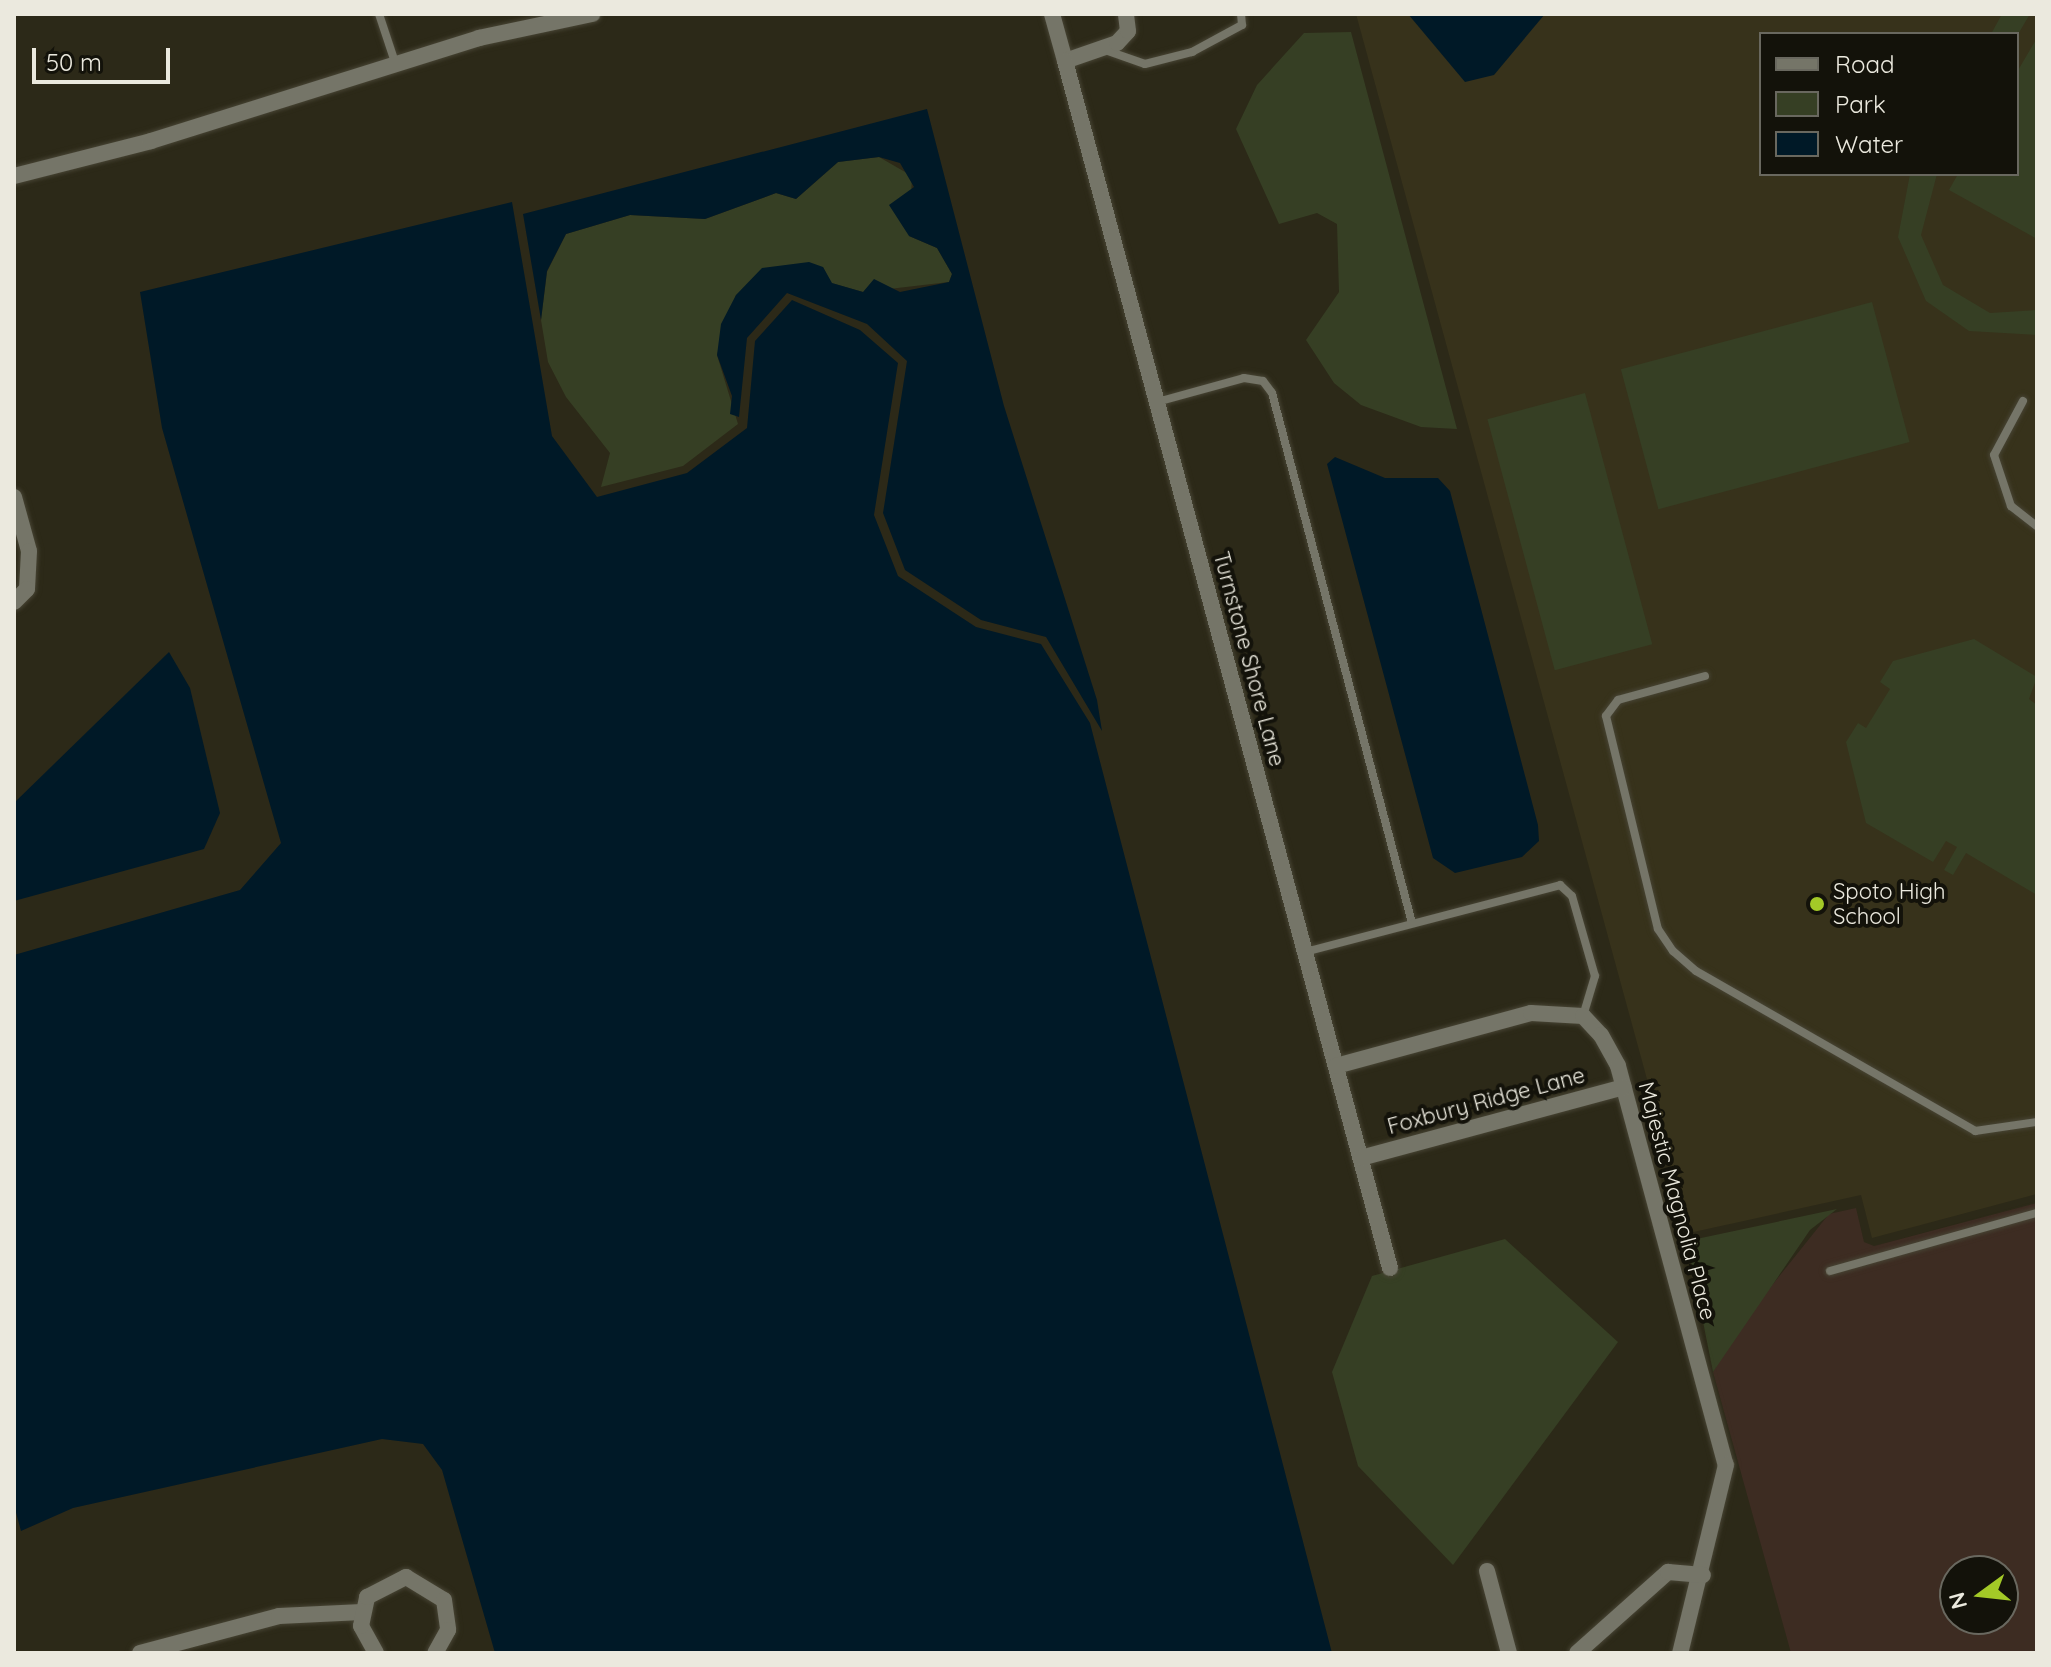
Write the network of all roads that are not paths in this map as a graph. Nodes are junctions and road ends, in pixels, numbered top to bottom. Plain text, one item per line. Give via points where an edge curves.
1 (379, 14) edge
2 (592, 14) edge
3 (1052, 14) edge
4 (1126, 14) edge
5 (1241, 14) edge
6 (1105, 50) junction
7 (1065, 61) junction
8 (395, 62) junction
9 (14, 176) edge
10 (2023, 401) dead end
11 (1157, 402) junction
12 (14, 497) edge
13 (2037, 526) edge
14 (14, 602) edge
15 (1705, 676) dead end
16 (1412, 923) junction
17 (1305, 952) junction
18 (1583, 1016) junction
19 (1336, 1066) junction
20 (1624, 1087) junction
21 (2037, 1122) edge
22 (1361, 1158) junction
23 (2037, 1213) edge
24 (1390, 1268) dead end
25 (1830, 1271) dead end
26 (1487, 1571) dead end
27 (1703, 1575) junction
28 (362, 1612) junction
29 (140, 1653) edge
30 (376, 1653) edge
31 (435, 1653) edge
32 (1509, 1653) edge
33 (1577, 1653) edge
34 (1680, 1653) edge

1 - 8 lane
2 - 8 street
3 - 7 street, Turnstone Shore Lane
4 - 6 street via 1128,31
5 - 6 lane via 1242,25 1192,52 1145,64
6 - 7 street
7 - 11 street, Turnstone Shore Lane
8 - 9 street via 166,137
10 - 13 lane via 1994,455 2011,506
11 - 16 lane via 1244,378 1263,381 1272,393
11 - 17 street, Turnstone Shore Lane
12 - 14 street via 29,551 27,589
15 - 21 lane via 1618,700 1606,716 1658,929 1673,951 1696,971 1975,1131
16 - 17 lane
16 - 18 lane via 1564,887 1595,976
17 - 19 street, Turnstone Shore Lane
18 - 19 street via 1531,1013
18 - 20 street, Majestic Magnolia Place via 1601,1035
19 - 22 street, Turnstone Shore Lane
20 - 22 street, Foxbury Ridge Lane
20 - 27 street, Majestic Magnolia Place via 1726,1465
22 - 24 street, Turnstone Shore Lane
23 - 25 lane
26 - 32 street
27 - 33 street via 1668,1572
27 - 34 street, Majestic Magnolia Place
28 - 29 street via 279,1616
28 - 30 street via 365,1639
28 - 31 street via 391,1579 421,1580 449,1614

